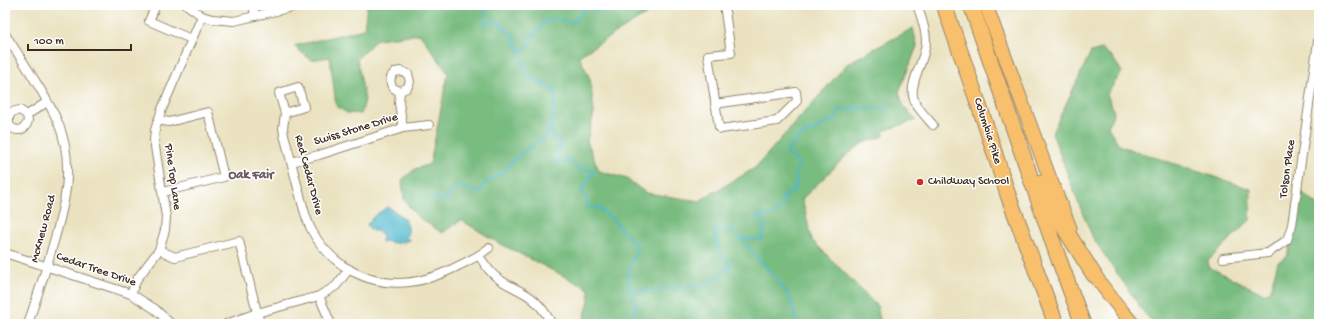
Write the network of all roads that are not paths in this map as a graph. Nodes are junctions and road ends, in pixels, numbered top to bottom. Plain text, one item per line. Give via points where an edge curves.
1 (156, 5) edge
2 (187, 5) edge
3 (253, 5) edge
4 (301, 5) edge
5 (724, 5) edge
6 (917, 5) edge
7 (944, 5) edge
8 (971, 5) edge
9 (986, 5) edge
10 (202, 16) junction
11 (256, 16) junction
12 (5, 34) edge
13 (1319, 34) edge
14 (191, 39) junction
15 (993, 68) junction
16 (400, 91) dead end
17 (47, 102) junction
18 (715, 104) junction
19 (285, 113) dead end
20 (27, 115) dead end
21 (158, 120) junction
22 (429, 124) dead end
23 (933, 125) dead end
24 (403, 128) junction
25 (291, 162) junction
26 (163, 192) junction
27 (488, 248) dead end
28 (159, 250) junction
29 (5, 253) edge
30 (479, 256) junction
31 (1223, 258) dead end
32 (47, 266) junction
33 (349, 269) junction
34 (1094, 275) junction
35 (131, 294) junction
36 (319, 296) junction
37 (257, 314) junction
38 (1054, 319) edge
39 (28, 324) edge
40 (171, 324) edge
41 (226, 324) edge
42 (260, 324) edge
43 (331, 324) edge
44 (552, 324) edge
45 (1083, 324) edge
46 (1133, 324) edge

1 - 14 street via 149,21
2 - 10 street
3 - 11 street
4 - 11 street
5 - 18 street via 731,52 708,55
6 - 23 street via 926,41 914,79 912,95 917,107
7 - 38 highway, Columbia Pike via 1008,195
8 - 15 highway
9 - 34 main road via 1056,195
10 - 11 street via 234,21
10 - 14 street, Pine Top Lane
12 - 17 street, McKnew Road
13 - 31 street, Tolson Place via 1292,225 1287,240 1268,253
14 - 21 street, Pine Top Lane
15 - 34 highway via 1039,180 1056,214
15 - 45 highway
16 - 24 street
17 - 20 street
17 - 32 street, McKnew Road via 62,134 68,164 68,182 62,216
18 - 18 street via 796,92 797,100 777,121 721,129
19 - 25 street, Red Cedar Drive via 283,128
21 - 26 street, Pine Top Lane via 154,140
21 - 26 street via 169,122 208,112 224,177
22 - 24 street, Swiss Stone Drive
24 - 25 street, Swiss Stone Drive
25 - 33 street, Red Cedar Drive via 312,231 328,252
26 - 28 street, Pine Top Lane via 166,217
27 - 30 street, Red Cedar Drive
28 - 35 street, Pine Top Lane via 137,279
28 - 37 street via 175,257 239,241
29 - 32 street, Cedar Tree Drive
30 - 33 street, Red Cedar Drive via 438,276 415,282 380,281
30 - 44 street via 495,276 524,292 538,304
32 - 35 street, Cedar Tree Drive
32 - 39 street, McKnew Road
33 - 36 street via 336,286
34 - 46 main road
35 - 40 street, Cedar Tree Drive via 155,309
36 - 37 street
36 - 43 street
37 - 41 street
37 - 42 street

